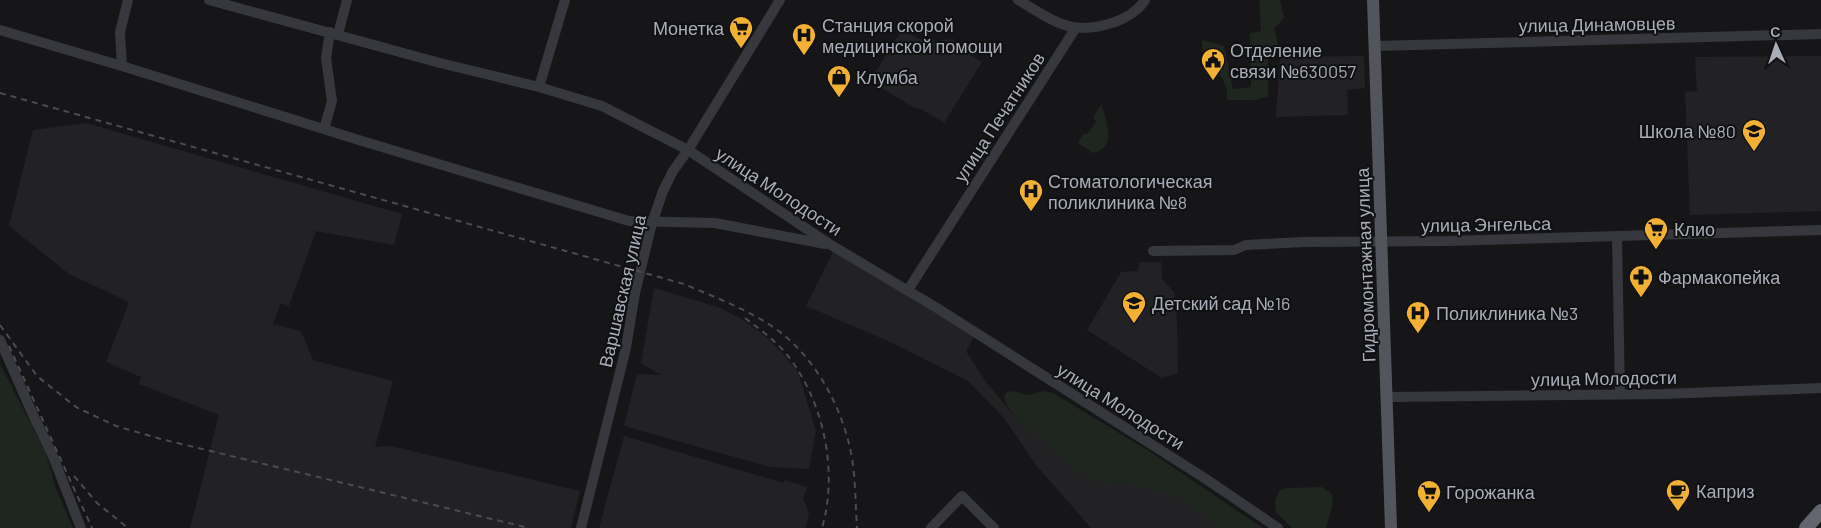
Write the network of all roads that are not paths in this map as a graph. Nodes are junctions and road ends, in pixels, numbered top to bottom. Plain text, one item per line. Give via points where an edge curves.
1 (128, 0) edge
2 (209, 0) edge
3 (347, 0) edge
4 (565, 0) edge
5 (780, 0) edge
6 (1018, 0) edge
7 (1146, 0) edge
8 (1373, 0) edge
9 (1075, 29) junction
10 (0, 30) edge
11 (334, 33) junction
12 (1821, 34) edge
13 (1375, 46) junction
14 (122, 66) junction
15 (539, 87) junction
16 (324, 129) junction
17 (688, 150) junction
18 (652, 223) junction
19 (1821, 230) edge
20 (1617, 237) junction
21 (1381, 242) junction
22 (831, 245) junction
23 (1153, 251) dead end
24 (908, 290) junction
25 (0, 340) edge
26 (1821, 388) edge
27 (1620, 394) junction
28 (1388, 398) junction
29 (1821, 511) edge
30 (81, 528) edge
31 (581, 528) edge
32 (931, 528) edge
33 (994, 528) edge
34 (1278, 528) edge
35 (1391, 528) edge
36 (1806, 528) edge

1 - 14 street via 120,32
2 - 11 street, улица Молодости
3 - 11 street
4 - 15 street
5 - 17 street, Варшавская улица
6 - 9 street
7 - 9 street via 1123,19 1093,28
8 - 13 main road, Гидромонтажная улица
9 - 24 street, улица Печатников
10 - 14 street
11 - 15 street, улица Молодости
11 - 16 street via 326,45 332,101
12 - 13 street, улица Динамовцев
13 - 21 main road, Гидромонтажная улица
14 - 16 street
15 - 17 street, улица Молодости via 602,106
16 - 18 street via 629,221
17 - 18 street, Варшавская улица via 663,191
17 - 22 street, улица Молодости
18 - 22 street via 716,224
18 - 31 street, Варшавская улица via 626,348
19 - 20 street, улица Энгельса
20 - 21 street, улица Энгельса
20 - 27 street
21 - 23 street, улица Энгельса via 1262,244 1234,250
21 - 28 main road, Гидромонтажная улица
22 - 24 street, улица Молодости
24 - 34 street, улица Молодости
25 - 30 street via 52,454
26 - 27 street, улица Молодости
27 - 28 street, улица Молодости
28 - 35 main road, Гидромонтажная улица
29 - 36 highway
32 - 33 street via 962,496

